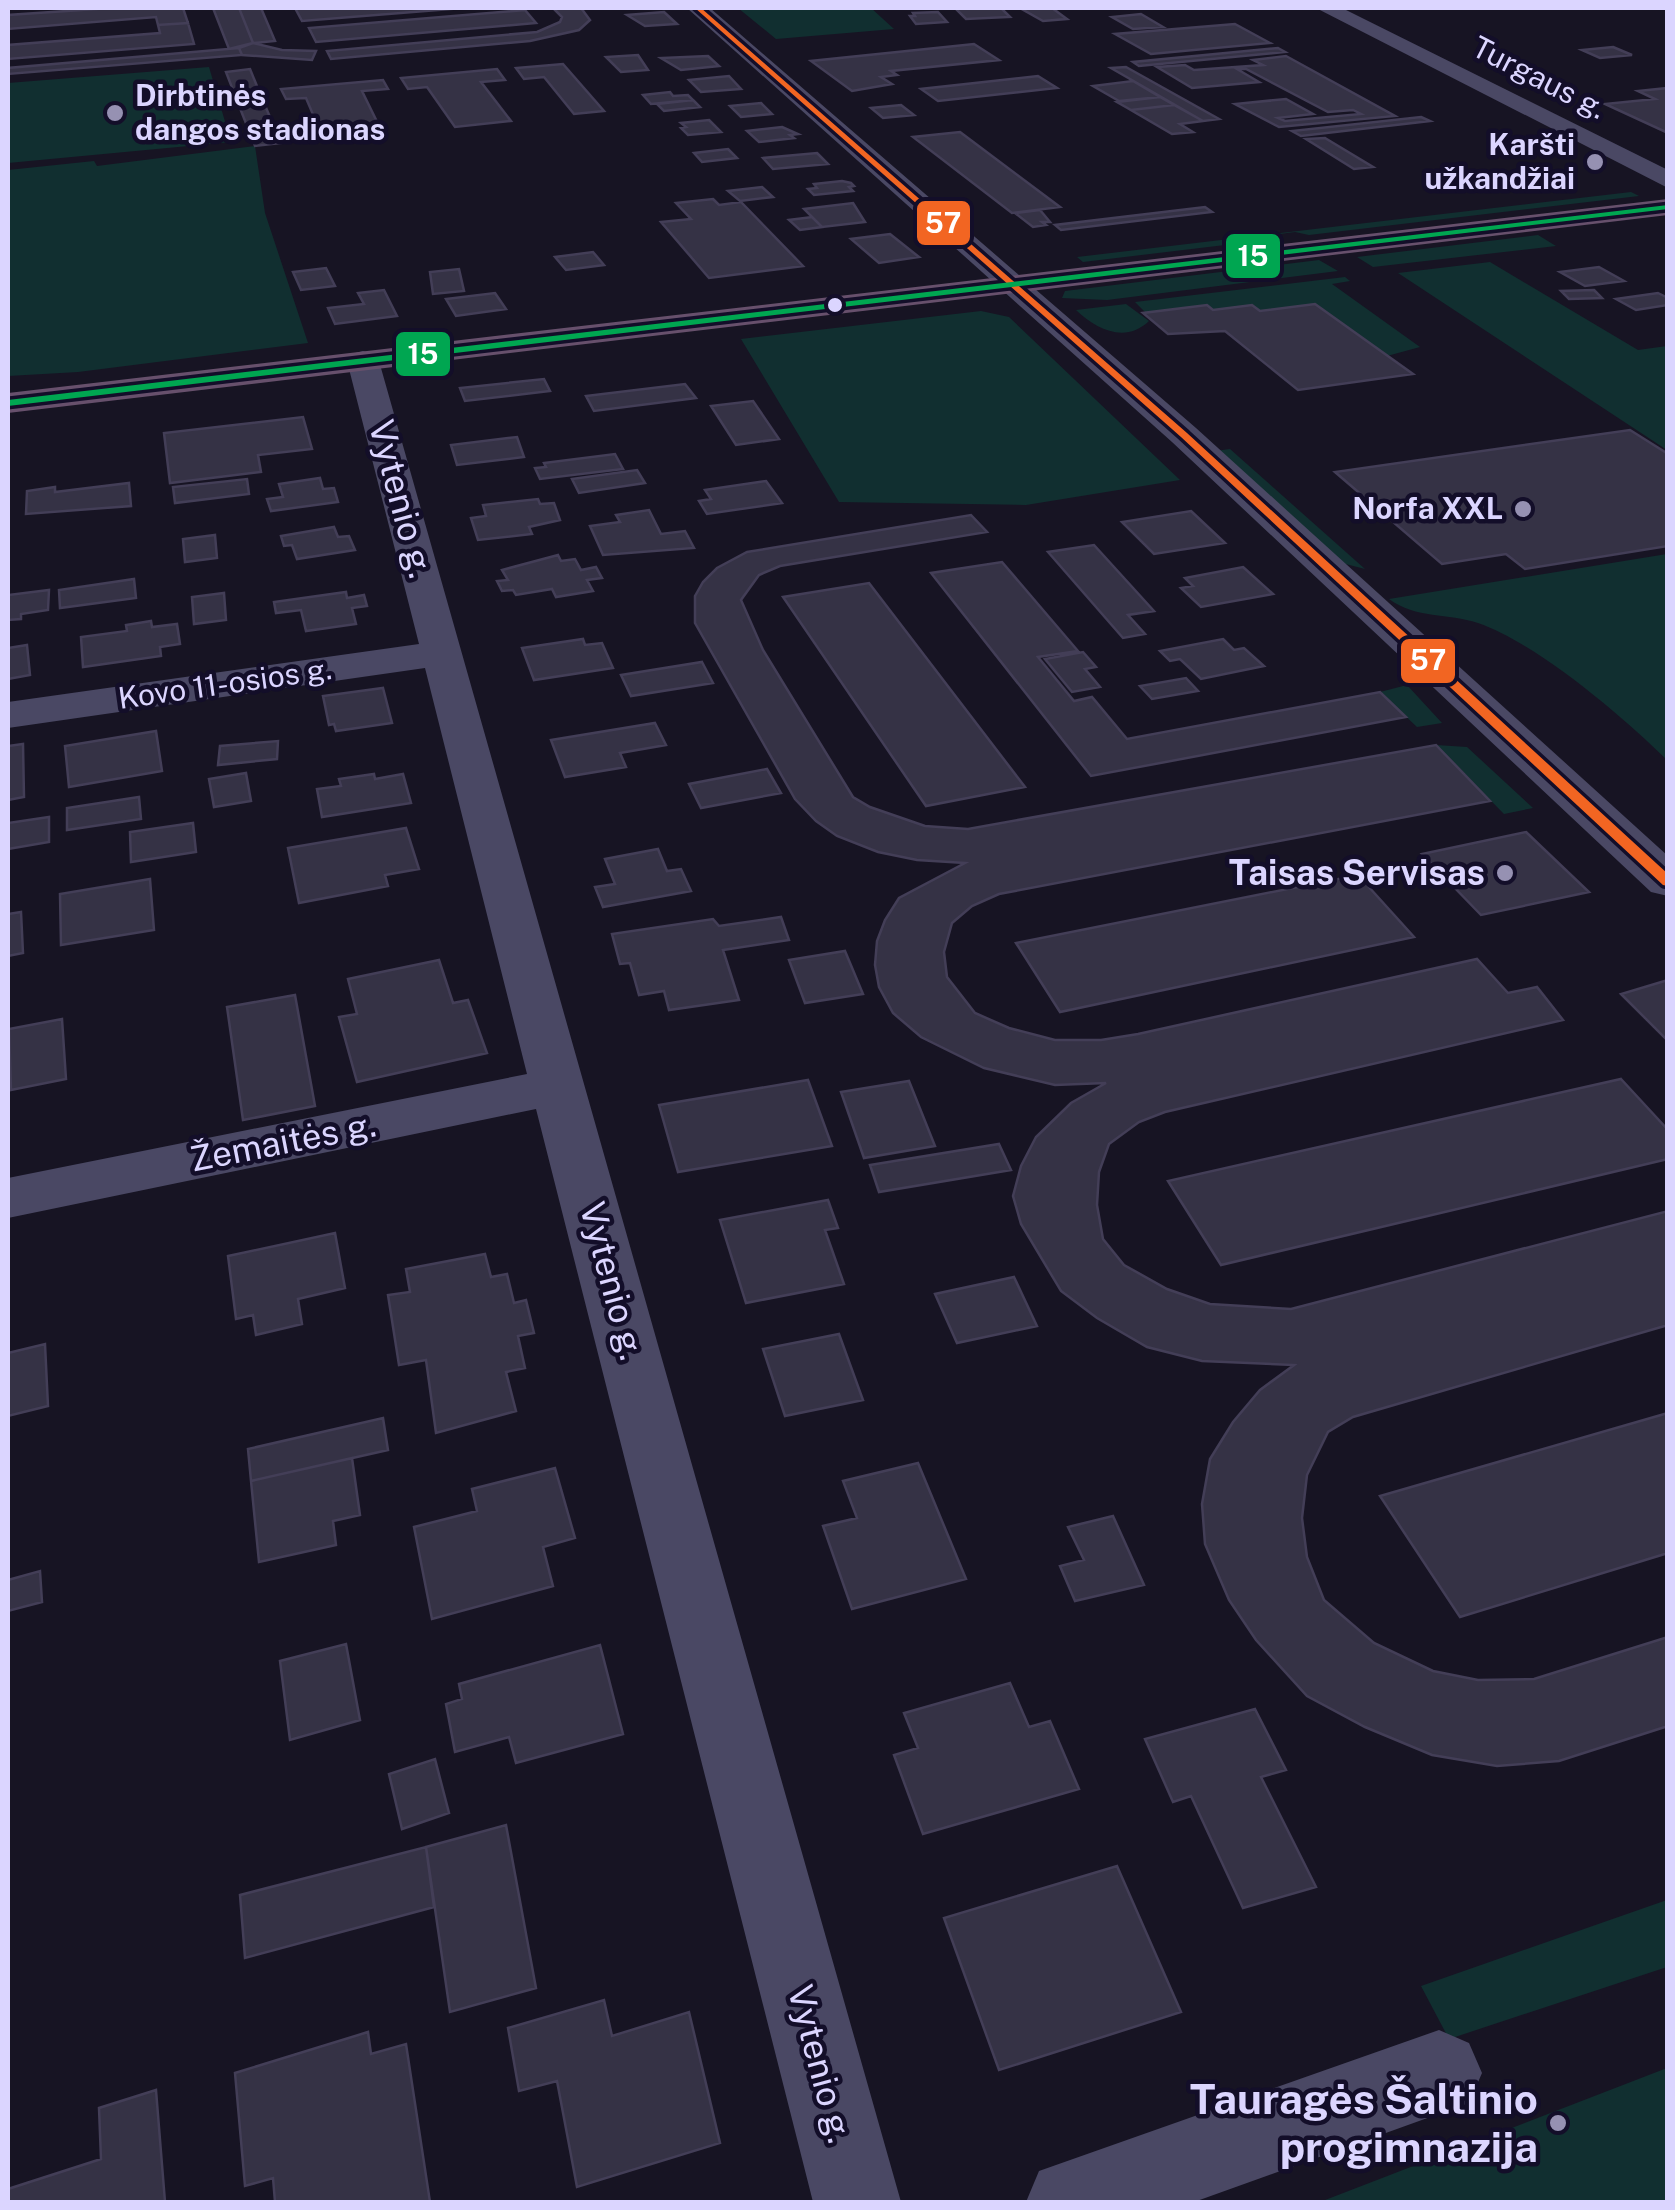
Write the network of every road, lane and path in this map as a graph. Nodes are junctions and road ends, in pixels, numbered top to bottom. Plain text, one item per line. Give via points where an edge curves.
1 (698, 8) edge
2 (1326, 8) edge
3 (1668, 180) edge
4 (1668, 207) edge
5 (1014, 284) junction
6 (364, 361) junction
7 (8, 403) edge
8 (442, 652) junction
9 (8, 715) edge
10 (1668, 882) edge
11 (560, 1086) junction
12 (8, 1198) edge
13 (1439, 2073) dead end
14 (857, 2202) edge
15 (1070, 2202) edge

1 - 5 street
2 - 3 street, Turgaus g.
4 - 5 highway
5 - 6 highway
5 - 10 street
6 - 7 highway
6 - 8 street, Vytenio g.
8 - 9 street, Kovo 11-osios g.
8 - 11 street, Vytenio g.
11 - 12 street, Žemaitės g.
11 - 14 street, Vytenio g.
13 - 15 street

